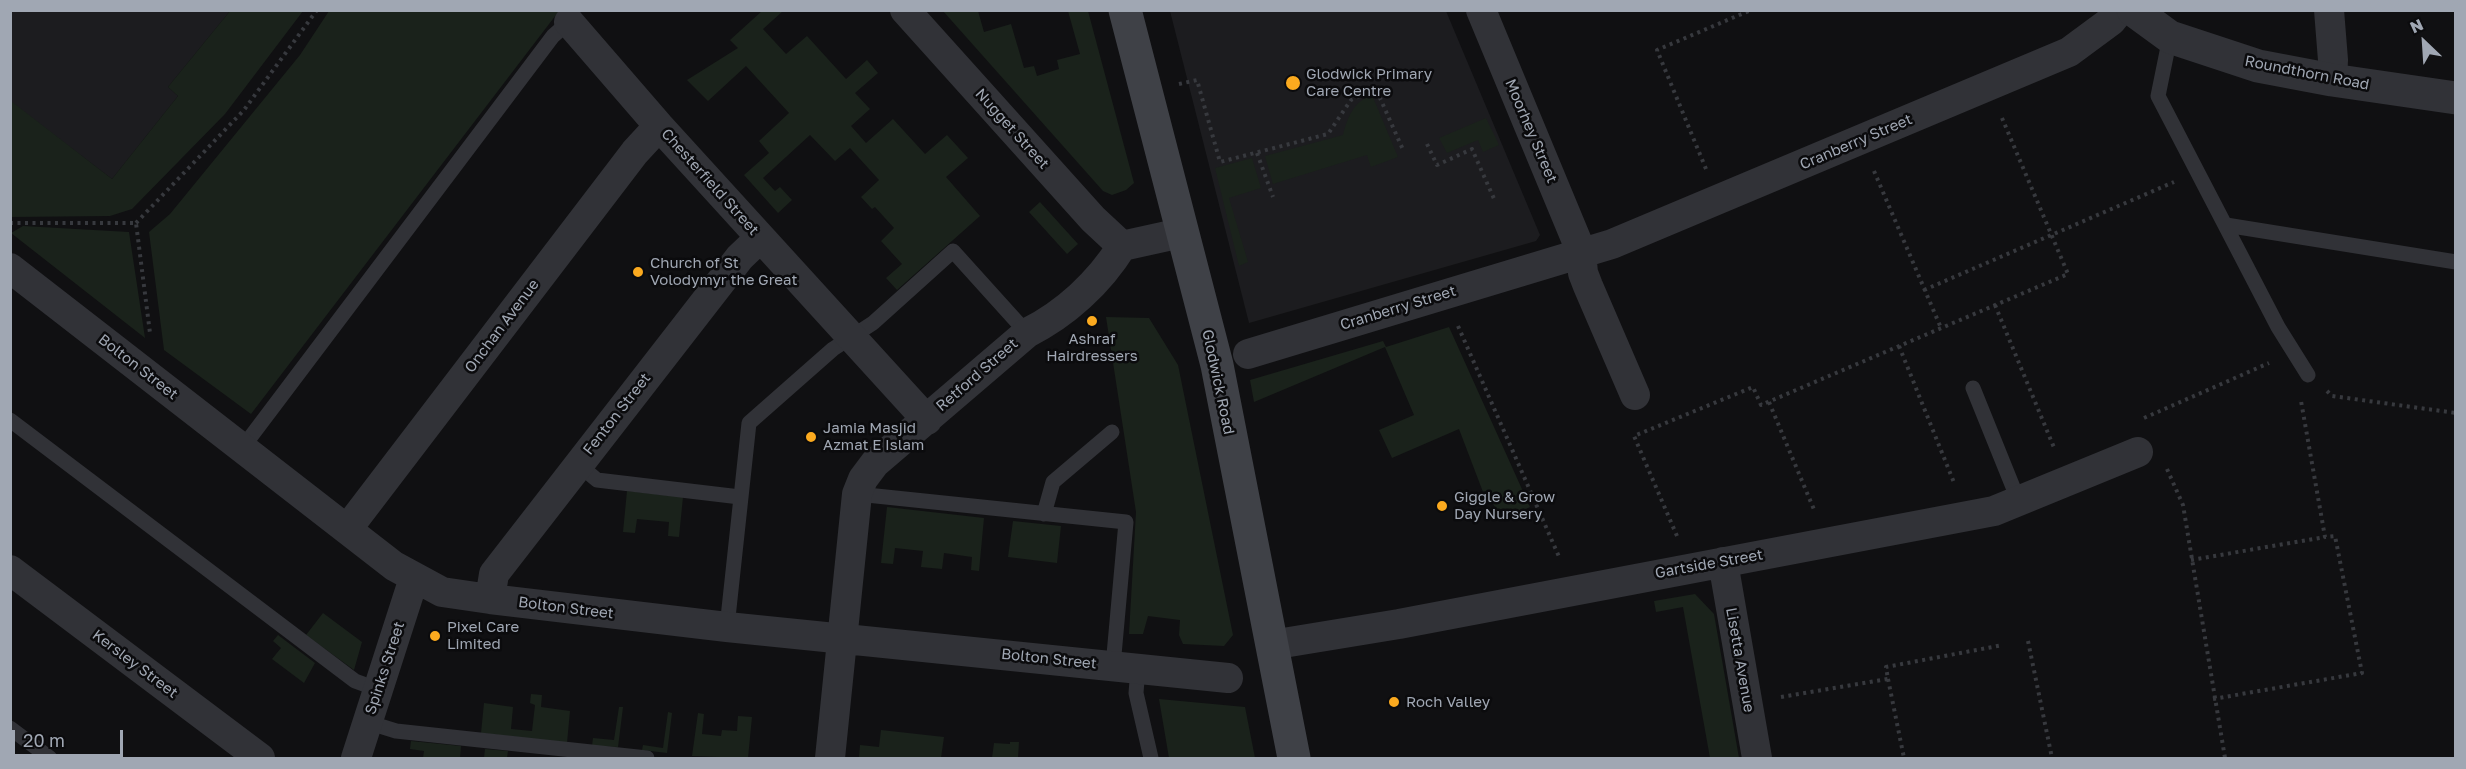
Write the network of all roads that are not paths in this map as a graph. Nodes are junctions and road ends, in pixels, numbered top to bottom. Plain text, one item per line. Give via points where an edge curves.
1 (905, 10) edge
2 (1125, 10) edge
3 (1481, 10) edge
4 (2120, 10) edge
5 (2133, 10) edge
6 (2330, 10) edge
7 (569, 22) joint
8 (2170, 37) junction
9 (2332, 80) junction
10 (2456, 98) edge
11 (659, 126) junction
12 (2226, 225) junction
13 (1181, 233) junction
14 (760, 238) junction
15 (1122, 246) junction
16 (1581, 251) junction
17 (2456, 262) edge
18 (10, 267) edge
19 (1027, 333) junction
20 (852, 335) junction
21 (1248, 354) dead end
22 (2308, 375) dead end
23 (1972, 388) dead end
24 (1635, 395) dead end
25 (10, 420) edge
26 (927, 420) junction
27 (1112, 432) dead end
28 (243, 447) junction
29 (2150, 447) road end
30 (578, 464) junction
31 (857, 495) junction
32 (740, 497) junction
33 (2019, 502) junction
34 (1044, 514) junction
35 (348, 528) junction
36 (1723, 562) junction
37 (10, 570) edge
38 (414, 578) junction
39 (490, 599) junction
40 (727, 627) junction
41 (843, 638) junction
42 (1271, 645) junction
43 (1125, 667) junction
44 (1228, 678) dead end
45 (378, 689) junction
46 (367, 722) junction
47 (10, 728) edge
48 (50, 759) edge
49 (260, 759) edge
50 (356, 759) edge
51 (647, 759) edge
52 (830, 759) edge
53 (1151, 759) edge
54 (1294, 759) edge
55 (1757, 759) edge

1 - 15 street, Nugget Street via 1093,219
2 - 13 main road, Glodwick Road
3 - 16 street, Moorhey Street
4 - 16 street, Cranberry Street via 2068,52 1612,244
5 - 8 street, Roundthorn Road
6 - 9 street
7 - 11 street, Chesterfield Street
7 - 28 lane via 553,36
8 - 9 street, Roundthorn Road via 2258,66
8 - 12 lane via 2158,96
9 - 10 street, Roundthorn Road
11 - 14 street, Chesterfield Street
11 - 35 street, Onchan Avenue via 628,161
12 - 17 lane
12 - 22 lane via 2278,327
13 - 15 street
13 - 42 main road, Glodwick Road via 1216,364
14 - 20 street, Chesterfield Street
14 - 30 street, Fenton Street via 740,257
15 - 19 street, Retford Street via 1109,267 1054,319
16 - 21 street, Cranberry Street
16 - 24 street via 1583,273
18 - 28 street, Bolton Street
19 - 20 lane via 953,251 873,323
19 - 26 street, Retford Street
20 - 26 street, Chesterfield Street
20 - 32 lane via 749,423
23 - 33 lane
25 - 45 lane via 355,681
26 - 31 street, Retford Street via 875,463
27 - 34 lane via 1053,482
28 - 35 street, Bolton Street
29 - 33 street, Gartside Street
30 - 32 lane via 597,480
30 - 39 street, Fenton Street via 494,574
31 - 34 lane
31 - 41 street, Retford Street
32 - 40 lane
33 - 36 street, Gartside Street via 1994,511
34 - 43 lane via 1126,522
35 - 38 street, Bolton Street
36 - 42 street, Gartside Street
36 - 55 street, Lisetta Avenue
37 - 49 street, Kersley Street
38 - 39 street, Bolton Street via 442,592
38 - 45 street, Spinks Street
39 - 40 street, Bolton Street
40 - 41 street, Bolton Street
41 - 43 street, Bolton Street
41 - 52 street, Retford Street
42 - 54 main road, Glodwick Road
43 - 44 street, Bolton Street
43 - 53 lane via 1136,693
45 - 46 street, Spinks Street
46 - 50 street, Spinks Street
46 - 51 lane via 396,731
47 - 48 lane

